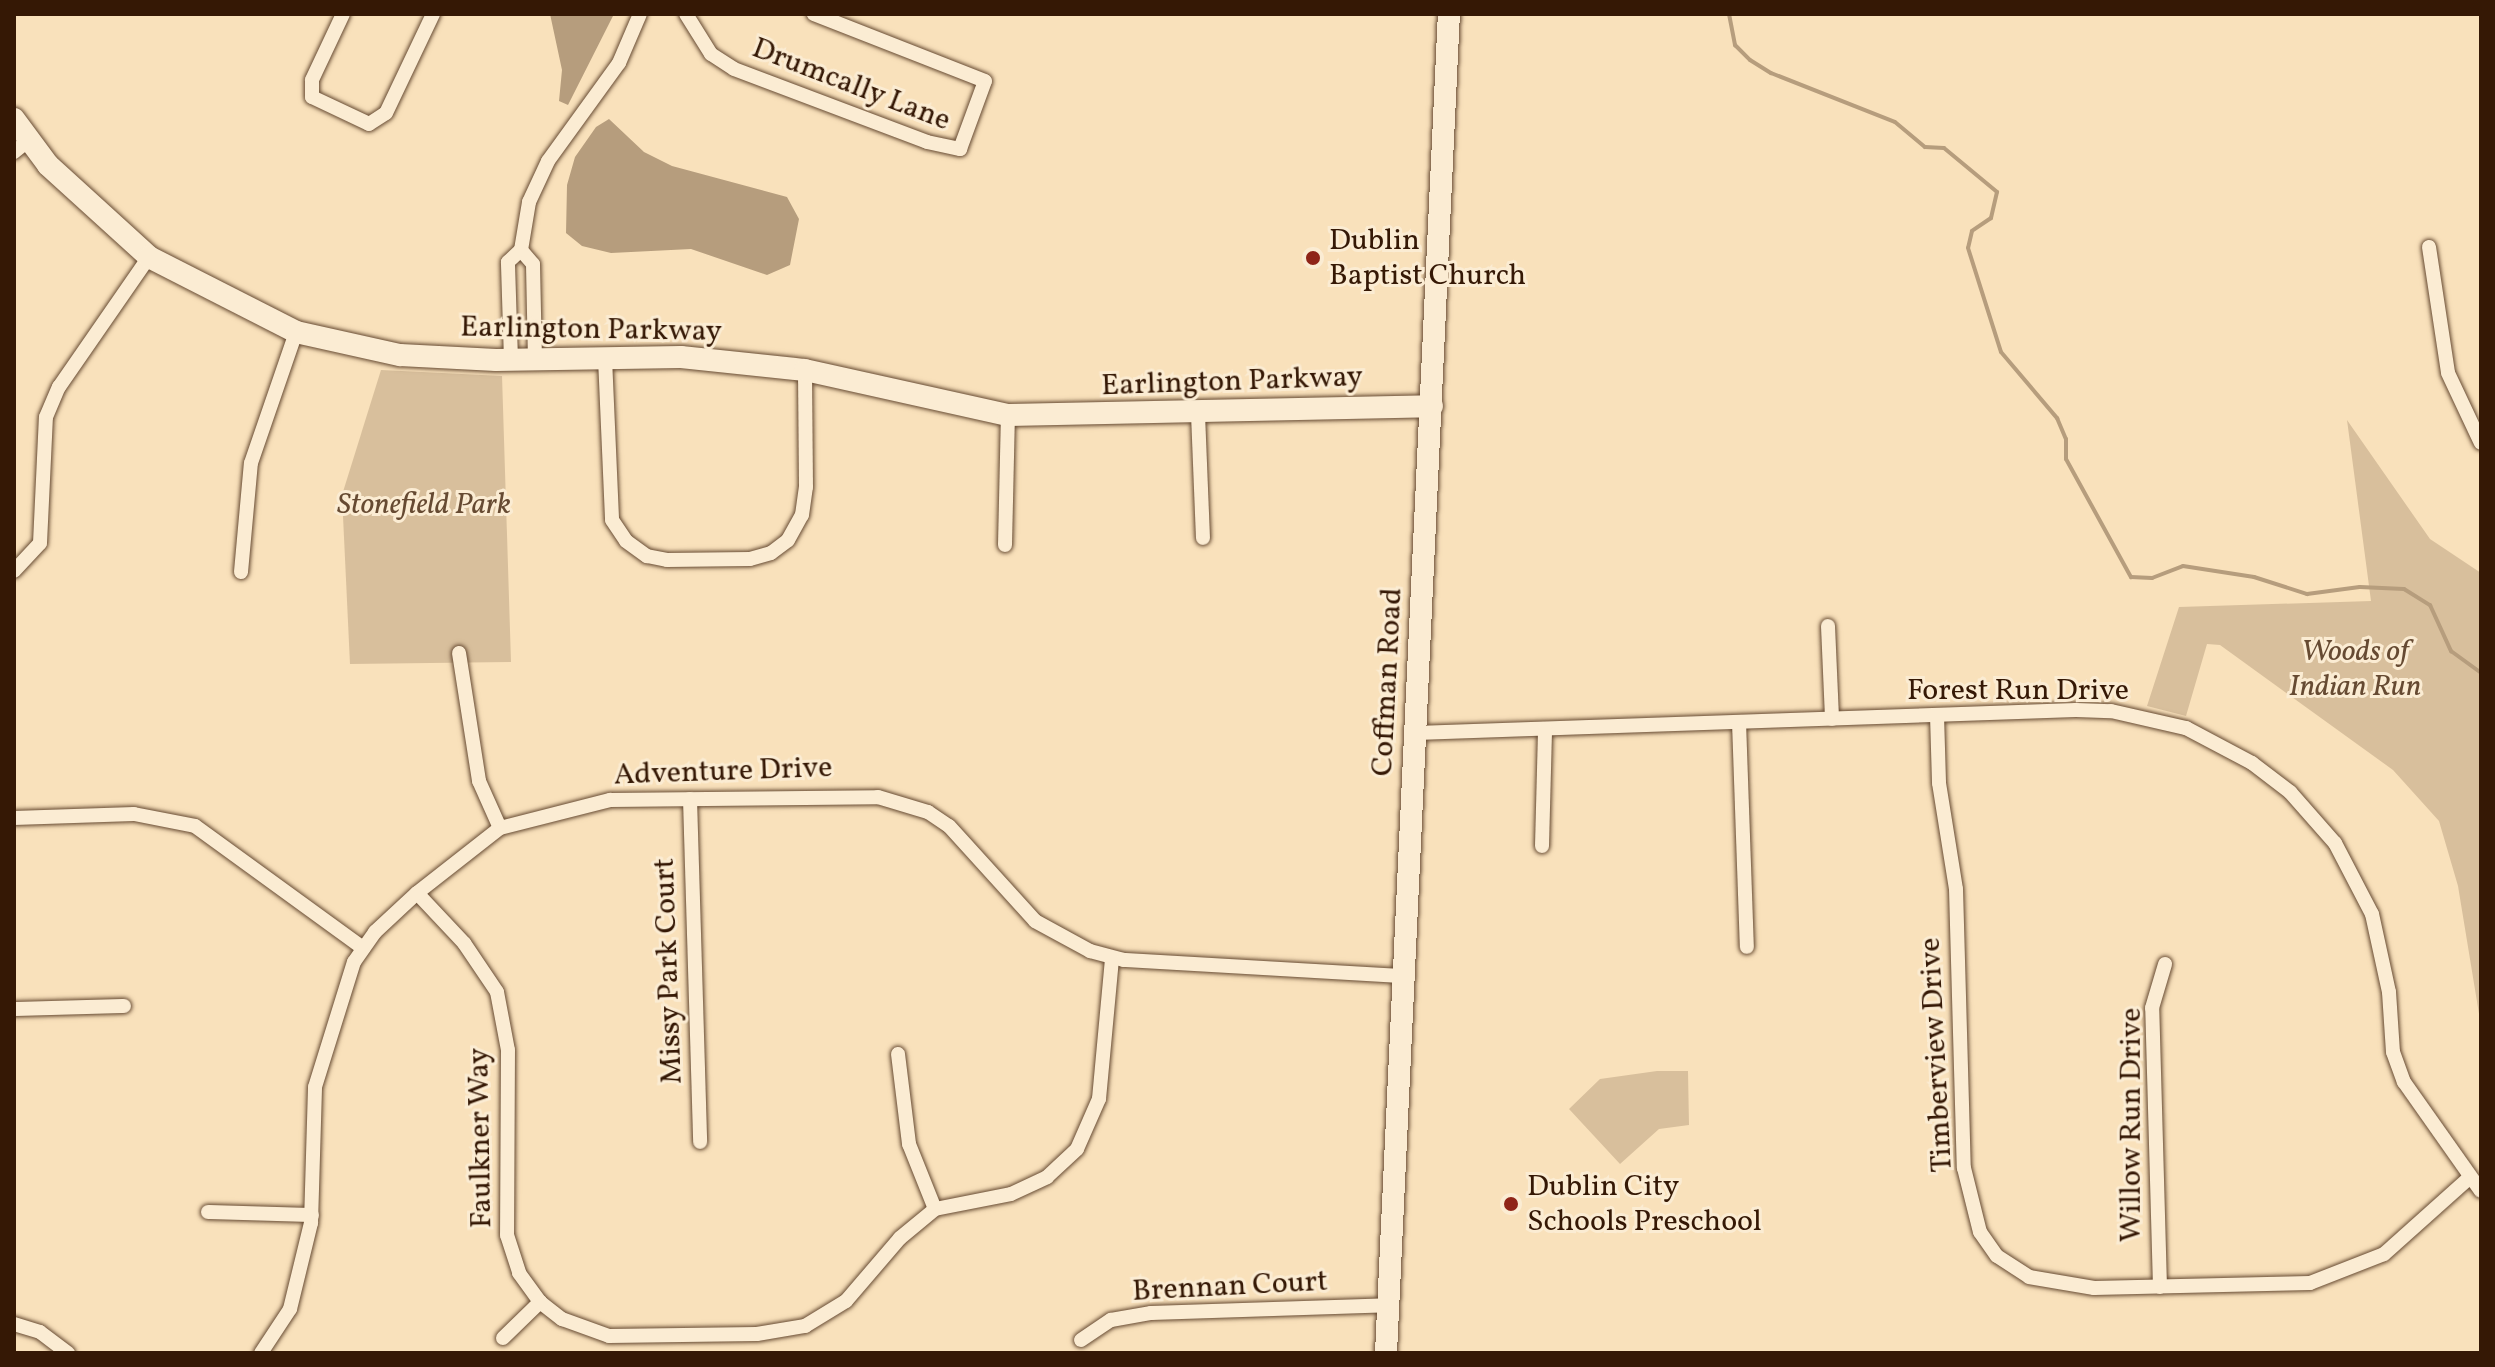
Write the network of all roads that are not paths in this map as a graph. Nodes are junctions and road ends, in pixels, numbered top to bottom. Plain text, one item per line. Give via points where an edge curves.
1 (343, 14) edge
2 (433, 14) edge
3 (640, 14) edge
4 (686, 14) edge
5 (814, 14) edge
6 (1449, 14) edge
7 (14, 119) edge
8 (22, 146) edge
9 (2429, 247) dead end
10 (521, 250) junction
11 (149, 257) junction
12 (296, 332) junction
13 (605, 358) junction
14 (511, 360) junction
15 (535, 360) junction
16 (805, 370) junction
17 (1432, 406) junction
18 (1198, 414) junction
19 (1008, 415) junction
20 (2481, 443) edge
21 (1203, 538) dead end
22 (1005, 545) dead end
23 (14, 571) edge
24 (241, 572) dead end
25 (1828, 626) dead end
26 (459, 653) dead end
27 (1937, 715) junction
28 (1832, 719) junction
29 (1739, 722) junction
30 (1545, 729) junction
31 (1416, 733) junction
32 (690, 799) junction
33 (14, 818) edge
34 (500, 828) junction
35 (1542, 846) dead end
36 (417, 893) junction
37 (1747, 947) dead end
38 (363, 948) junction
39 (1112, 958) junction
40 (2165, 964) dead end
41 (1403, 976) junction
42 (124, 1006) dead end
43 (14, 1009) edge
44 (898, 1054) dead end
45 (700, 1142) dead end
46 (2470, 1177) junction
47 (2481, 1191) edge
48 (935, 1209) junction
49 (208, 1212) dead end
50 (312, 1215) junction
51 (2160, 1287) junction
52 (540, 1302) junction
53 (1388, 1305) junction
54 (14, 1324) edge
55 (690, 1337) junction
56 (503, 1338) dead end
57 (1081, 1340) dead end
58 (68, 1353) edge
59 (261, 1353) edge
60 (690, 1353) edge
61 (1386, 1353) edge

1 - 2 street via 310,89 318,104 369,124 386,113
3 - 10 street via 619,63 540,175 526,213
4 - 5 street, Drumcally Lane via 711,54 734,69 954,152 960,149 985,81
6 - 17 street, Coffman Road
7 - 8 street, Earlington Parkway
8 - 11 street, Earlington Parkway
9 - 20 street via 2448,373
10 - 14 street via 508,262
10 - 15 street via 533,264
11 - 12 street, Earlington Parkway
11 - 23 street via 54,397 46,417 40,543
12 - 14 street, Earlington Parkway via 400,355
12 - 24 street via 251,463
13 - 15 street, Earlington Parkway
13 - 16 street, Earlington Parkway via 681,357
13 - 16 street via 612,520 626,541 647,556 667,560 750,559 771,553 788,540 802,515 806,487
14 - 15 street, Earlington Parkway
16 - 19 street, Earlington Parkway
17 - 18 street, Earlington Parkway
17 - 31 street, Coffman Road
18 - 19 street, Earlington Parkway
18 - 21 street
19 - 22 street
25 - 28 street
26 - 34 street via 479,781
27 - 28 street, Forest Run Drive
27 - 46 street, Forest Run Drive via 2076,710 2146,717 2199,735 2252,763 2290,792 2335,843 2372,914 2387,979 2393,1052 2404,1082
27 - 51 street, Timberview Drive via 1939,783 1956,889 1964,1168 1980,1232 1997,1256 2029,1277 2094,1288
28 - 29 street, Forest Run Drive
29 - 30 street, Forest Run Drive
29 - 37 street
30 - 31 street, Forest Run Drive
30 - 35 street
31 - 41 street, Coffman Road
32 - 34 street, Adventure Drive via 610,800
32 - 39 street, Adventure Drive via 850,794 904,802 949,826 1042,927
32 - 45 street, Missy Park Court
33 - 38 street via 134,814 195,826
34 - 36 street, Adventure Drive
36 - 38 street, Adventure Drive
36 - 52 street, Faulkner Way via 464,943 497,992 508,1050 507,1235 519,1273
38 - 50 street, Adventure Drive via 315,1087
39 - 41 street, Adventure Drive
39 - 48 street via 1099,1099 1077,1149 1047,1177 1011,1194
40 - 51 street, Willow Run Drive via 2152,1008
41 - 53 street, Coffman Road
42 - 43 street
44 - 48 street via 909,1144
46 - 47 street, Forest Run Drive
46 - 51 street, Timberview Drive via 2384,1254 2310,1283
48 - 55 street via 900,1238 846,1301 805,1326
49 - 50 street
50 - 59 street, Adventure Drive via 290,1309
52 - 55 street via 562,1319 609,1336
52 - 56 street
53 - 57 street, Brennan Court via 1151,1313 1111,1320
53 - 61 street, Coffman Road
54 - 58 street via 40,1332
55 - 60 street

